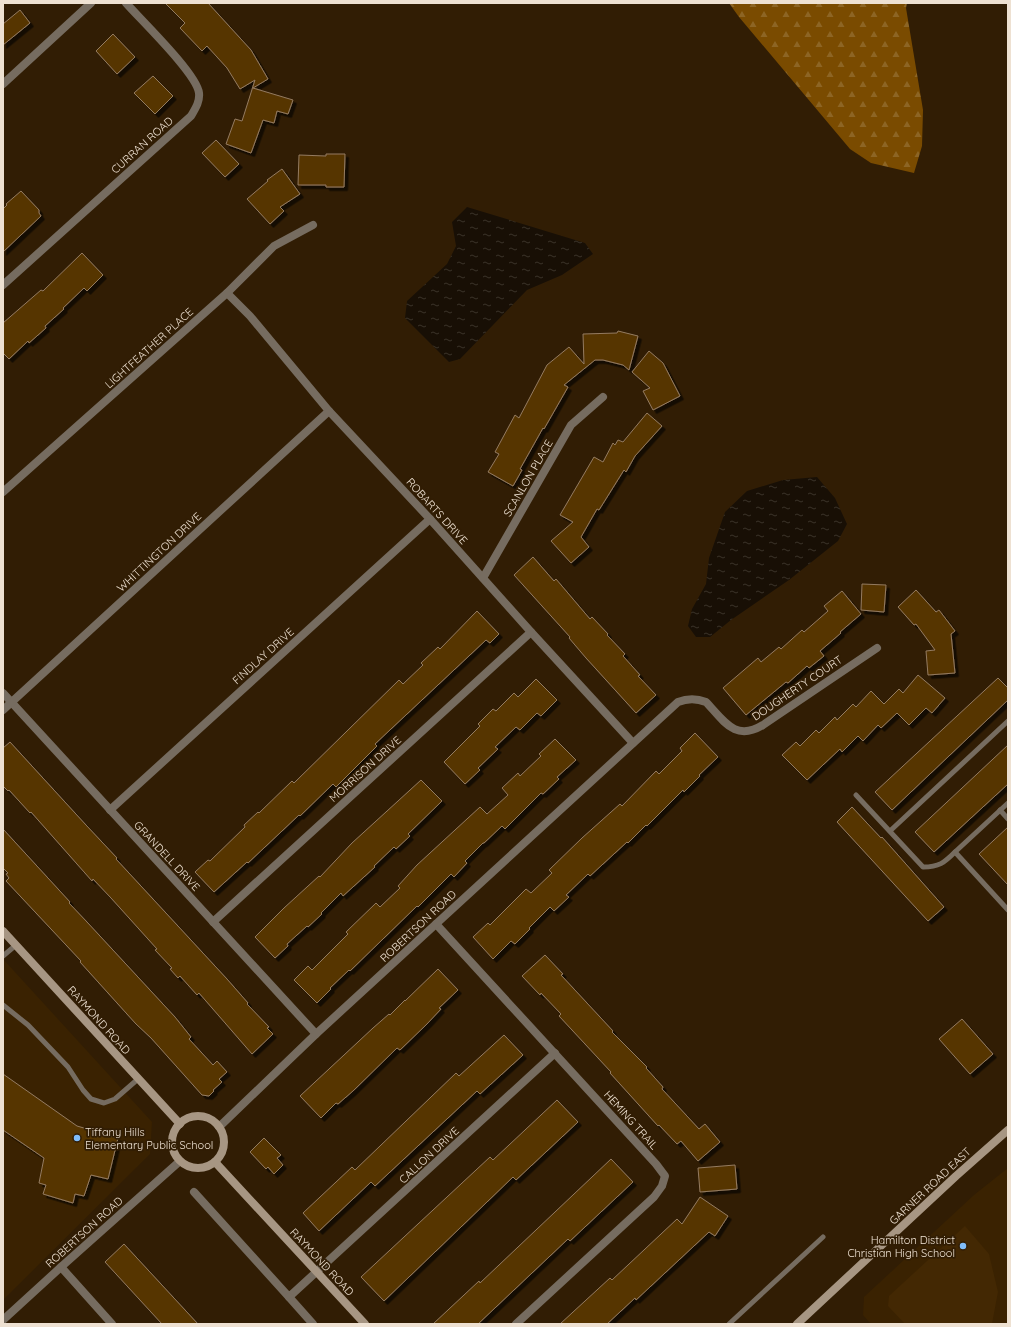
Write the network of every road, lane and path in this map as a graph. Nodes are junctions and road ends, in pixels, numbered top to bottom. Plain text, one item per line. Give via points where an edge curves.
1 (91, 3) edge
2 (126, 3) edge
3 (3, 84) edge
4 (313, 225) dead end
5 (3, 285) edge
6 (227, 293) junction
7 (603, 397) dead end
8 (329, 411) junction
9 (3, 492) edge
10 (430, 519) junction
11 (483, 578) junction
12 (531, 632) junction
13 (877, 648) dead end
14 (3, 693) edge
15 (12, 702) junction
16 (3, 710) edge
17 (1008, 721) edge
18 (633, 742) junction
19 (856, 795) dead end
20 (1008, 802) edge
21 (110, 810) junction
22 (1000, 810) junction
23 (1008, 819) edge
24 (890, 831) junction
25 (955, 852) junction
26 (1008, 910) edge
27 (213, 922) junction
28 (436, 924) junction
29 (3, 930) edge
30 (16, 945) junction
31 (3, 956) edge
32 (3, 1005) edge
33 (316, 1034) junction
34 (555, 1054) junction
35 (138, 1079) junction
36 (180, 1124) junction
37 (219, 1127) junction
38 (1008, 1130) edge
39 (180, 1161) junction
40 (215, 1162) junction
41 (194, 1192) dead end
42 (823, 1237) dead end
43 (61, 1267) junction
44 (317, 1272) junction
45 (289, 1297) junction
46 (3, 1320) edge
47 (112, 1324) edge
48 (313, 1324) edge
49 (365, 1324) edge
50 (516, 1324) edge
51 (729, 1324) edge
52 (797, 1324) edge

1 - 3 street
2 - 5 street, CURRAN ROAD via 187,70 199,93 197,106 191,116
4 - 6 street, LIGHTFEATHER PLACE via 274,246
6 - 8 street, ROBARTS DRIVE via 250,316
6 - 9 street, LIGHTFEATHER PLACE
7 - 11 street, SCANLON PLACE via 571,426
8 - 10 street, ROBARTS DRIVE
8 - 15 street, WHITTINGTON DRIVE
10 - 11 street, ROBARTS DRIVE
10 - 21 street, FINDLAY DRIVE
11 - 12 street, ROBARTS DRIVE
12 - 18 street, ROBARTS DRIVE
12 - 27 street, MORRISON DRIVE
13 - 18 street, DOUGHERTY COURT via 755,730 739,732 730,728 706,702 688,699 678,702
14 - 15 street, GRANDELL DRIVE
15 - 16 street, WHITTINGTON DRIVE
15 - 21 street, GRANDELL DRIVE
17 - 24 lane
18 - 28 street, ROBERTSON ROAD
19 - 24 lane
20 - 22 lane
21 - 27 street, GRANDELL DRIVE
22 - 23 lane
22 - 25 lane
24 - 25 lane via 923,867 933,867 945,862
25 - 26 lane
27 - 33 street, GRANDELL DRIVE
28 - 33 street, ROBERTSON ROAD
28 - 34 street, HEMING TRAIL
29 - 30 street, RAYMOND ROAD
30 - 31 lane
30 - 35 street, RAYMOND ROAD
32 - 35 lane via 28,1025 68,1067 91,1099 104,1103 115,1099
33 - 37 street, ROBERTSON ROAD
34 - 44 street, CALLON DRIVE
34 - 50 street, HEMING TRAIL via 656,1164 664,1176 664,1181 654,1197
35 - 36 street, RAYMOND ROAD
36 - 37 street via 186,1119 202,1117
36 - 39 street via 172,1138 174,1153
37 - 40 street via 224,1138 224,1147
38 - 52 street, GARNER ROAD EAST
39 - 40 street via 185,1165 200,1168
39 - 43 street, ROBERTSON ROAD
40 - 44 street, RAYMOND ROAD
41 - 45 street
42 - 51 lane
43 - 46 street, ROBERTSON ROAD
43 - 47 street
44 - 45 street, CALLON DRIVE
44 - 49 street, RAYMOND ROAD
45 - 48 street

